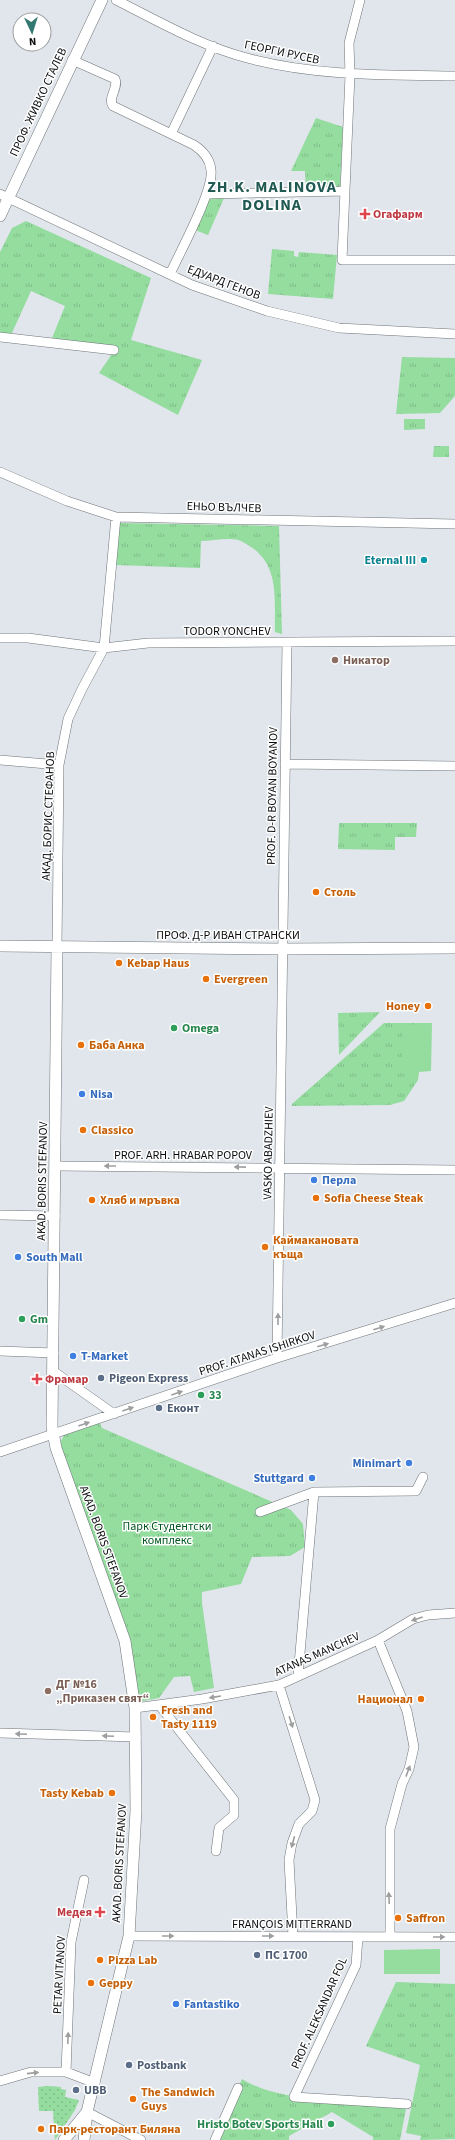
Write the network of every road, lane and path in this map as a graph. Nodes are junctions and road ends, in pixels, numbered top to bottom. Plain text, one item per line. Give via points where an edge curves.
1 (102, 0) edge
2 (116, 0) edge
3 (360, 0) edge
4 (213, 46) junction
5 (72, 60) junction
6 (350, 75) junction
7 (455, 76) edge
8 (171, 134) junction
9 (344, 191) junction
10 (207, 194) junction
11 (4, 196) edge
12 (0, 216) edge
13 (455, 260) edge
14 (170, 274) junction
15 (455, 334) edge
16 (0, 337) edge
17 (114, 350) dead end
18 (0, 472) edge
19 (116, 517) junction
20 (455, 524) edge
21 (0, 638) edge
22 (455, 641) edge
23 (287, 643) junction
24 (104, 648) junction
25 (0, 760) edge
26 (285, 764) junction
27 (59, 765) junction
28 (455, 766) edge
29 (0, 946) edge
30 (57, 947) junction
31 (455, 948) edge
32 (282, 949) junction
33 (56, 1166) junction
34 (278, 1168) junction
35 (455, 1170) edge
36 (0, 1215) edge
37 (55, 1216) junction
38 (455, 1303) edge
39 (0, 1351) edge
40 (54, 1353) junction
41 (278, 1358) junction
42 (53, 1371) junction
43 (114, 1414) junction
44 (53, 1434) junction
45 (0, 1452) edge
46 (423, 1477) dead end
47 (314, 1492) junction
48 (260, 1512) dead end
49 (455, 1613) edge
50 (378, 1640) junction
51 (298, 1676) junction
52 (279, 1685) junction
53 (160, 1706) junction
54 (135, 1708) junction
55 (0, 1733) edge
56 (136, 1737) junction
57 (216, 1851) dead end
58 (84, 1880) dead end
59 (129, 1936) junction
60 (293, 1936) junction
61 (358, 1937) junction
62 (390, 1937) junction
63 (455, 1937) edge
64 (66, 2072) junction
65 (0, 2081) edge
66 (95, 2083) junction
67 (238, 2088) dead end
68 (407, 2104) dead end
69 (87, 2112) junction
70 (64, 2140) edge
71 (84, 2140) edge
72 (141, 2140) edge
73 (214, 2140) edge

1 - 5 street, ПРОФ. ЖИВКО СТАЛЕВ
2 - 4 street, ГЕОРГИ РУСЕВ
3 - 6 street via 349,43
4 - 6 street, ГЕОРГИ РУСЕВ via 246,58 281,66
4 - 8 street
5 - 8 street via 115,79 116,84 110,101 112,106
5 - 11 street, ПРОФ. ЖИВКО СТАЛЕВ
6 - 7 street, ГЕОРГИ РУСЕВ
6 - 9 street
8 - 10 street via 203,151 211,170
9 - 10 street
9 - 13 street via 342,260
10 - 14 street
11 - 12 street, ПРОФ. ЖИВКО СТАЛЕВ
11 - 14 street, ЕДУАРД ГЕНОВ
14 - 15 street, ЕДУАРД ГЕНОВ via 214,294 267,311 332,326
16 - 17 street
18 - 19 street, ЕНЬО ВЪЛЧЕВ via 67,501
19 - 20 street, ЕНЬО ВЪЛЧЕВ
19 - 24 street, АКАД. БОРИС СТЕФАНОВ
21 - 24 street, TODOR YONCHEV via 28,638
22 - 23 street, TODOR YONCHEV
23 - 24 street, TODOR YONCHEV via 148,643
23 - 26 street, PROF. D-R BOYAN BOYANOV
24 - 27 street, АКАД. БОРИС СТЕФАНОВ via 68,719
25 - 27 street
26 - 28 street
26 - 32 street, PROF. D-R BOYAN BOYANOV
27 - 30 street, АКАД. БОРИС СТЕФАНОВ
29 - 30 street, ПРОФ. Д-Р ИВАН СТРАНСКИ
30 - 32 street, ПРОФ. Д-Р ИВАН СТРАНСКИ
30 - 33 street, AKAD. BORIS STEFANOV
31 - 32 street, ПРОФ. Д-Р ИВАН СТРАНСКИ
32 - 34 street, VASKO ABADZHIEV
34 -> 33 street, PROF. ARH. HRABAR POPOV
33 - 37 street, AKAD. BORIS STEFANOV
34 - 35 street, PROF. ARH. HRABAR POPOV
41 -> 34 street, VASKO ABADZHIEV
36 - 37 street
37 - 40 street, AKAD. BORIS STEFANOV
41 -> 38 street, PROF. ATANAS ISHIRKOV
39 - 40 street
40 - 42 street, AKAD. BORIS STEFANOV
43 -> 41 street, PROF. ATANAS ISHIRKOV
42 - 43 street
42 - 44 street, AKAD. BORIS STEFANOV
44 -> 43 street, PROF. ATANAS ISHIRKOV
44 - 45 street, PROF. ATANAS ISHIRKOV
44 - 54 street, AKAD. BORIS STEFANOV via 125,1641
46 - 47 street via 416,1491
47 - 48 street
47 - 51 street
49 -> 50 street, ATANAS MANCHEV via 413,1619
50 - 51 street, ATANAS MANCHEV
62 -> 50 street via 390,1829 402,1784 410,1769 414,1747 407,1711
51 - 52 street, ATANAS MANCHEV
52 -> 53 street, ATANAS MANCHEV
52 -> 60 street via 315,1800 312,1811 299,1824 289,1860
53 - 54 street, ATANAS MANCHEV
53 - 57 street via 234,1800 234,1815 219,1828
54 - 56 street, AKAD. BORIS STEFANOV
56 -> 55 street
56 - 59 street, AKAD. BORIS STEFANOV via 136,1810
64 -> 58 street, PETAR VITANOV via 71,1942
59 -> 60 street, FRANÇOIS MITTERRAND
59 - 66 street, AKAD. BORIS STEFANOV
60 - 61 street, FRANÇOIS MITTERRAND
61 - 62 street, FRANÇOIS MITTERRAND
61 - 68 street, PROF. ALEKSANDAR FOL via 356,1964 294,2097
62 -> 63 street, FRANÇOIS MITTERRAND
65 -> 64 street via 31,2072
64 - 66 street
66 - 69 street, AKAD. BORIS STEFANOV
67 - 73 street
69 - 70 street
69 - 71 street, AKAD. BORIS STEFANOV
69 - 72 street

